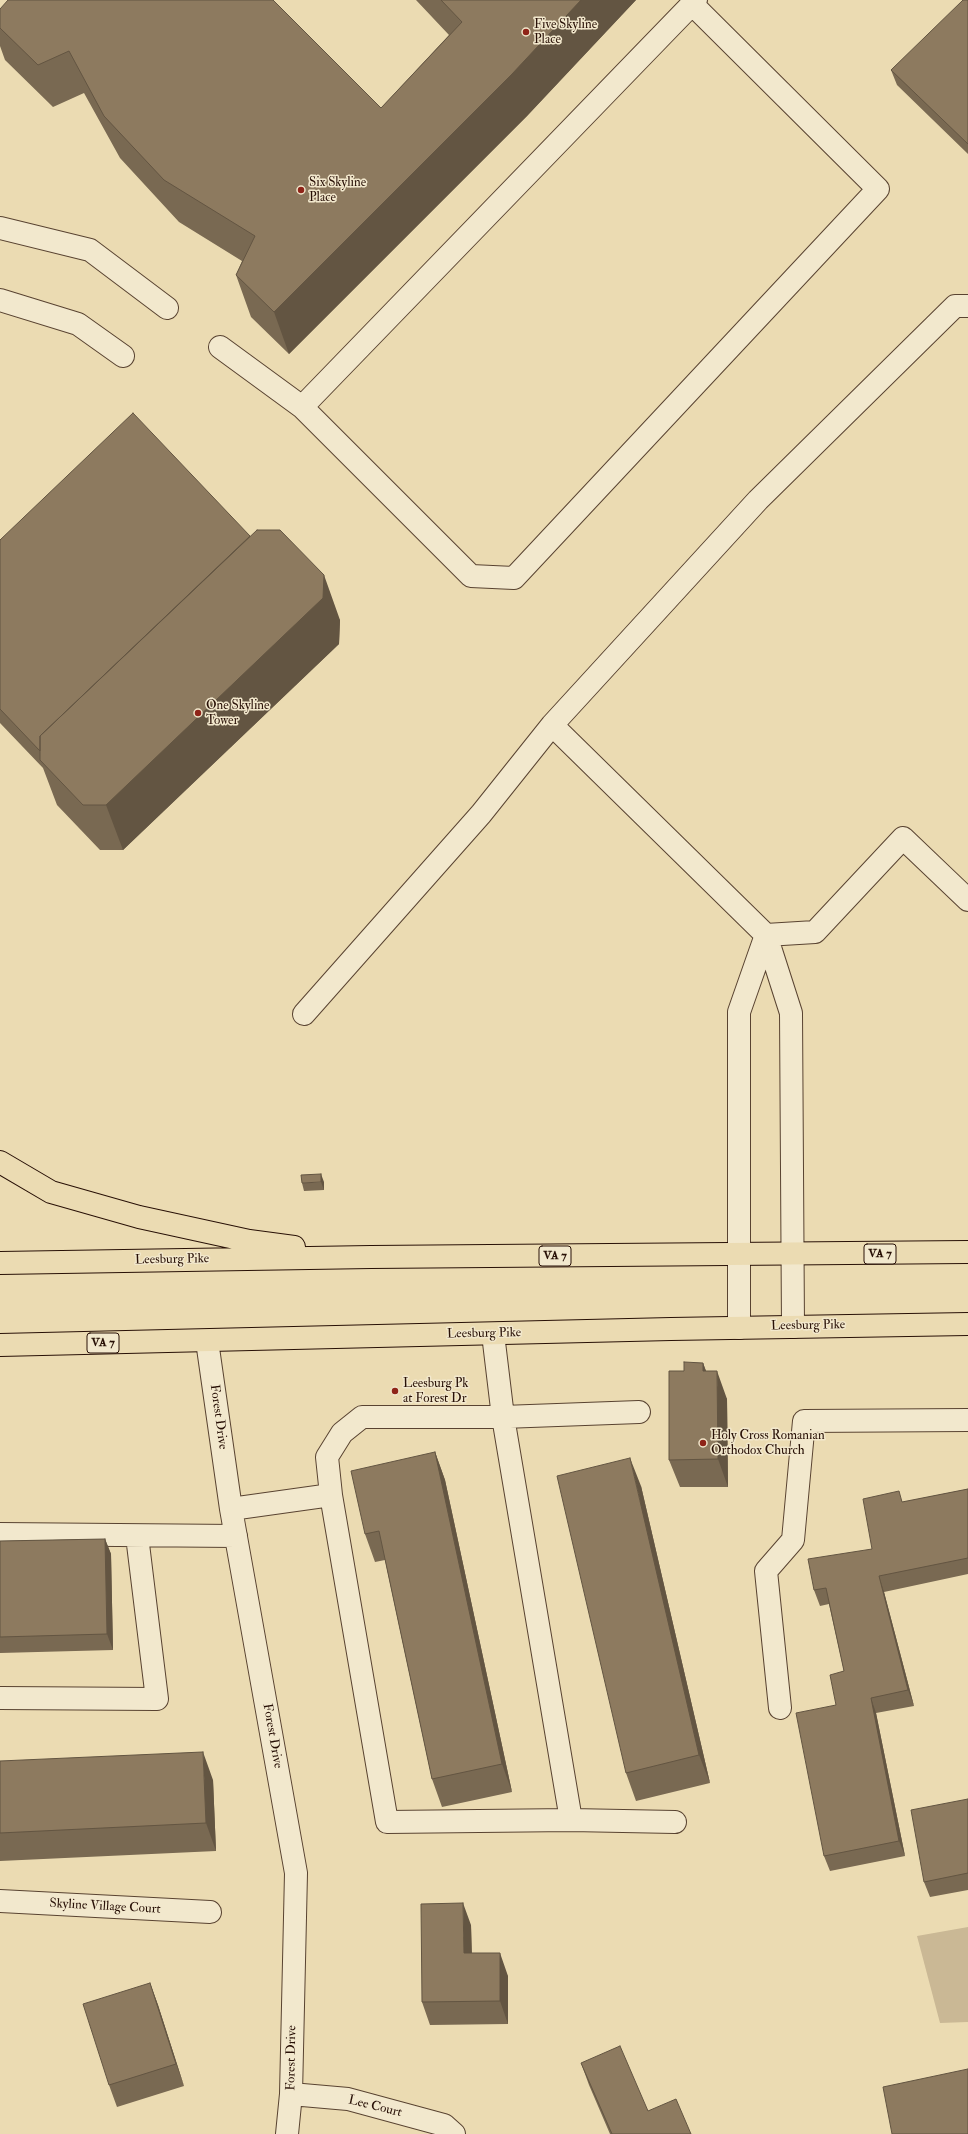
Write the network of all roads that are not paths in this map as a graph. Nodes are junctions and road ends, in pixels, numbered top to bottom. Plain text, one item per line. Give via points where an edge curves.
1 (694, 2) edge
2 (0, 228) edge
3 (0, 300) edge
4 (968, 306) edge
5 (167, 308) dead end
6 (220, 347) dead end
7 (123, 356) dead end
8 (302, 407) junction
9 (552, 725) junction
10 (968, 900) edge
11 (766, 935) junction
12 (304, 1014) dead end
13 (0, 1162) edge
14 (968, 1252) edge
15 (793, 1254) junction
16 (739, 1255) junction
17 (370, 1257) junction
18 (0, 1263) edge
19 (968, 1324) edge
20 (794, 1326) junction
21 (739, 1328) junction
22 (493, 1334) junction
23 (207, 1341) junction
24 (0, 1345) edge
25 (639, 1412) dead end
26 (503, 1417) junction
27 (968, 1420) edge
28 (331, 1495) junction
29 (231, 1510) junction
30 (0, 1534) edge
31 (137, 1536) junction
32 (236, 1536) junction
33 (0, 1698) edge
34 (780, 1708) dead end
35 (571, 1820) junction
36 (675, 1822) dead end
37 (0, 1901) edge
38 (210, 1912) dead end
39 (291, 2094) junction
40 (287, 2134) edge
41 (454, 2134) edge

1 - 8 street
1 - 8 street via 878,189 514,578 471,576
2 - 5 street via 90,250
3 - 7 street via 78,324
4 - 9 street via 955,306 758,500
6 - 8 street
9 - 11 street
9 - 12 street via 482,814
10 - 11 street via 903,838 815,932
11 - 15 street via 791,1013
11 - 16 street via 739,1012
13 - 17 main road via 51,1192 139,1217 249,1241
14 - 15 main road, Leesburg Pike / VA 7
15 - 16 main road, Leesburg Pike / VA 7
15 - 20 street
16 - 17 main road, Leesburg Pike / VA 7
16 - 21 street
17 - 18 main road, Leesburg Pike / VA 7
19 - 20 main road, Leesburg Pike / VA 7
20 - 21 main road, Leesburg Pike / VA 7
21 - 22 main road, Leesburg Pike / VA 7
22 - 23 main road, Leesburg Pike / VA 7
22 - 26 street
23 - 24 main road, Leesburg Pike / VA 7
23 - 29 street, Forest Drive
25 - 26 street
26 - 28 street via 362,1417 342,1433 327,1457
26 - 35 street
27 - 34 street via 804,1421 793,1540 766,1571
28 - 29 street
28 - 35 street via 386,1822
29 - 32 street, Forest Drive
30 - 31 street
31 - 32 street
31 - 33 street via 157,1699
32 - 39 street, Forest Drive via 296,1873
35 - 36 street
37 - 38 street, Skyline Village Court
39 - 40 street, Forest Drive
39 - 41 street, Lee Court via 348,2099 444,2125

